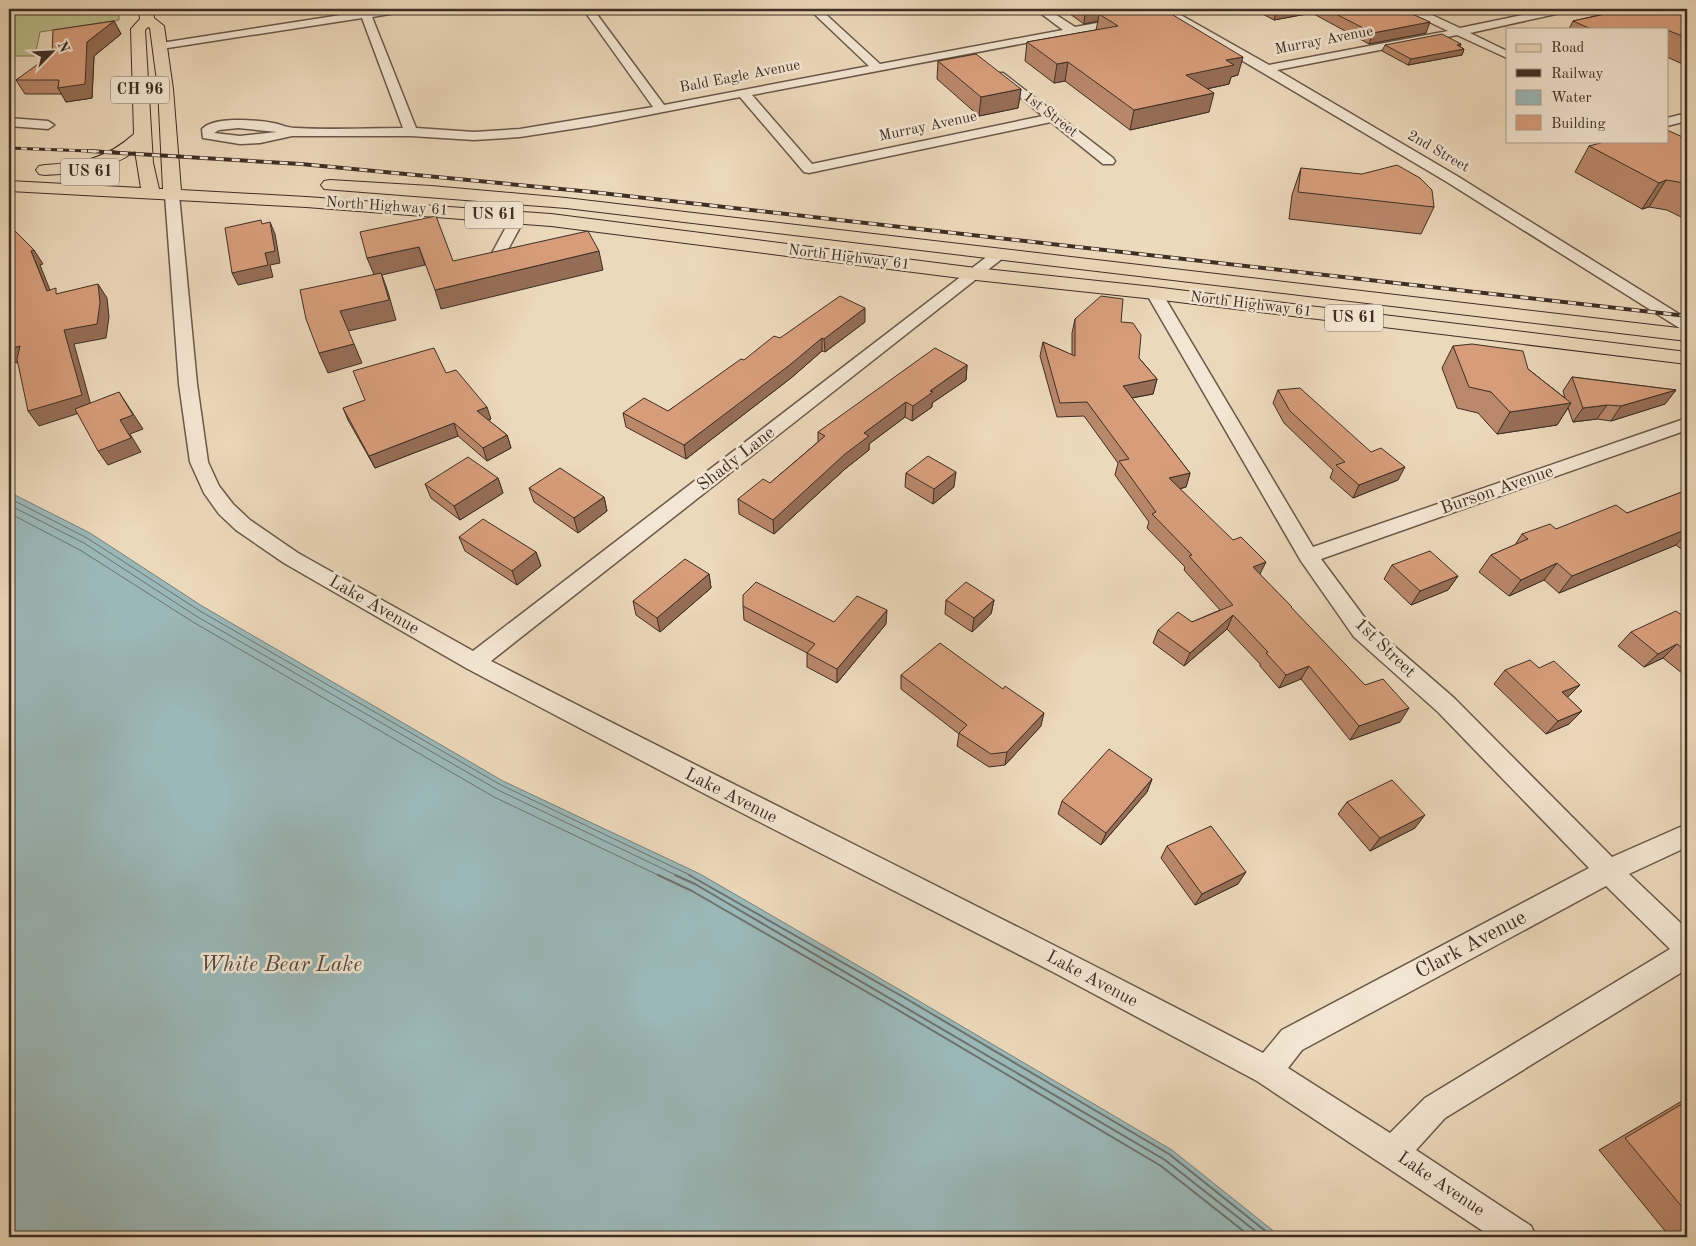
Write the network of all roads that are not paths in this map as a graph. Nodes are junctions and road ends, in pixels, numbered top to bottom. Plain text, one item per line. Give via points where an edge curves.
1 (402, 9) edge
2 (588, 9) edge
3 (814, 9) edge
4 (1040, 9) edge
5 (1190, 9) edge
6 (1411, 9) edge
7 (1565, 9) edge
8 (365, 12) edge
9 (1169, 13) junction
10 (147, 14) edge
11 (1073, 31) junction
12 (1458, 32) junction
13 (161, 46) junction
14 (968, 50) junction
15 (1506, 55) edge
16 (878, 67) junction
17 (1266, 68) junction
18 (744, 93) junction
19 (660, 108) junction
20 (1687, 117) edge
21 (1053, 118) junction
22 (9, 122) edge
23 (1668, 122) edge
24 (48, 125) dead end
25 (292, 132) junction
26 (411, 132) junction
27 (142, 134) junction
28 (1108, 161) dead end
29 (27, 169) dead end
30 (45, 170) junction
31 (115, 174) dead end
32 (139, 175) junction
33 (171, 176) junction
34 (189, 177) dead end
35 (314, 184) dead end
36 (9, 186) edge
37 (152, 194) junction
38 (172, 195) junction
39 (518, 218) junction
40 (998, 255) junction
41 (501, 261) edge
42 (976, 274) junction
43 (1154, 293) junction
44 (1687, 326) edge
45 (1687, 335) edge
46 (1687, 358) edge
47 (1687, 424) edge
48 (1308, 556) junction
49 (474, 662) junction
50 (1687, 835) edge
51 (1610, 870) junction
52 (1687, 948) edge
53 (1687, 954) edge
54 (1267, 1071) junction
55 (1393, 1152) junction
56 (1520, 1237) edge

1 - 8 street
2 - 19 street
3 - 16 street
4 - 11 street
5 - 9 street, Bald Eagle Avenue
6 - 12 street
7 - 12 street, Murray Avenue
8 - 13 street
8 - 26 street
9 - 11 street, Bald Eagle Avenue
9 - 17 street, 2nd Street
10 - 13 main road, CH 96 via 157,26
10 - 27 main road, CH 96 via 138,29
11 - 14 street, Bald Eagle Avenue
12 - 15 street
12 - 17 street, Murray Avenue
13 - 33 main road, CH 96 via 170,126
14 - 16 street, Bald Eagle Avenue
14 - 21 street, 1st Street
16 - 18 street, Bald Eagle Avenue
17 - 44 street, 2nd Street via 1493,204
18 - 19 street, Bald Eagle Avenue
18 - 21 street, Murray Avenue via 809,169
19 - 26 street, Bald Eagle Avenue via 520,133 474,136
20 - 23 street
21 - 28 street, 1st Street
22 - 24 street
25 - 25 street, Bald Eagle Avenue via 244,141 208,135 208,129 217,125 277,127
25 - 26 street, Bald Eagle Avenue
27 - 30 main road via 122,155 110,161
27 - 32 main road
29 - 30 main road, US 61
30 - 31 main road, US 61
32 - 33 main road
32 - 37 main road
33 - 34 main road
33 - 38 main road, CH 96
35 - 40 main road, North Highway 61 / US 61 via 431,190 566,203
36 - 37 main road, North Highway 61 / US 61
37 - 38 main road, North Highway 61 / US 61
38 - 39 main road, North Highway 61 / US 61
38 - 49 street, Lake Avenue via 188,384 199,462 211,488 243,525 291,558
39 - 41 street via 498,255
39 - 42 main road, North Highway 61 / US 61
40 - 42 street, Shady Lane
40 - 45 main road, North Highway 61 / US 61
42 - 43 main road, North Highway 61 / US 61
42 - 49 street, Shady Lane
43 - 46 main road, North Highway 61 / US 61
43 - 48 street, 1st Street
47 - 48 street, Burson Avenue
48 - 51 street, 1st Street via 1362,631 1446,705
49 - 54 street, Lake Avenue
50 - 51 street, Clark Avenue
51 - 52 street, 1st Street
51 - 54 street, Clark Avenue via 1292,1040
53 - 55 street via 1435,1108
54 - 55 street, Lake Avenue
55 - 56 street, Lake Avenue

